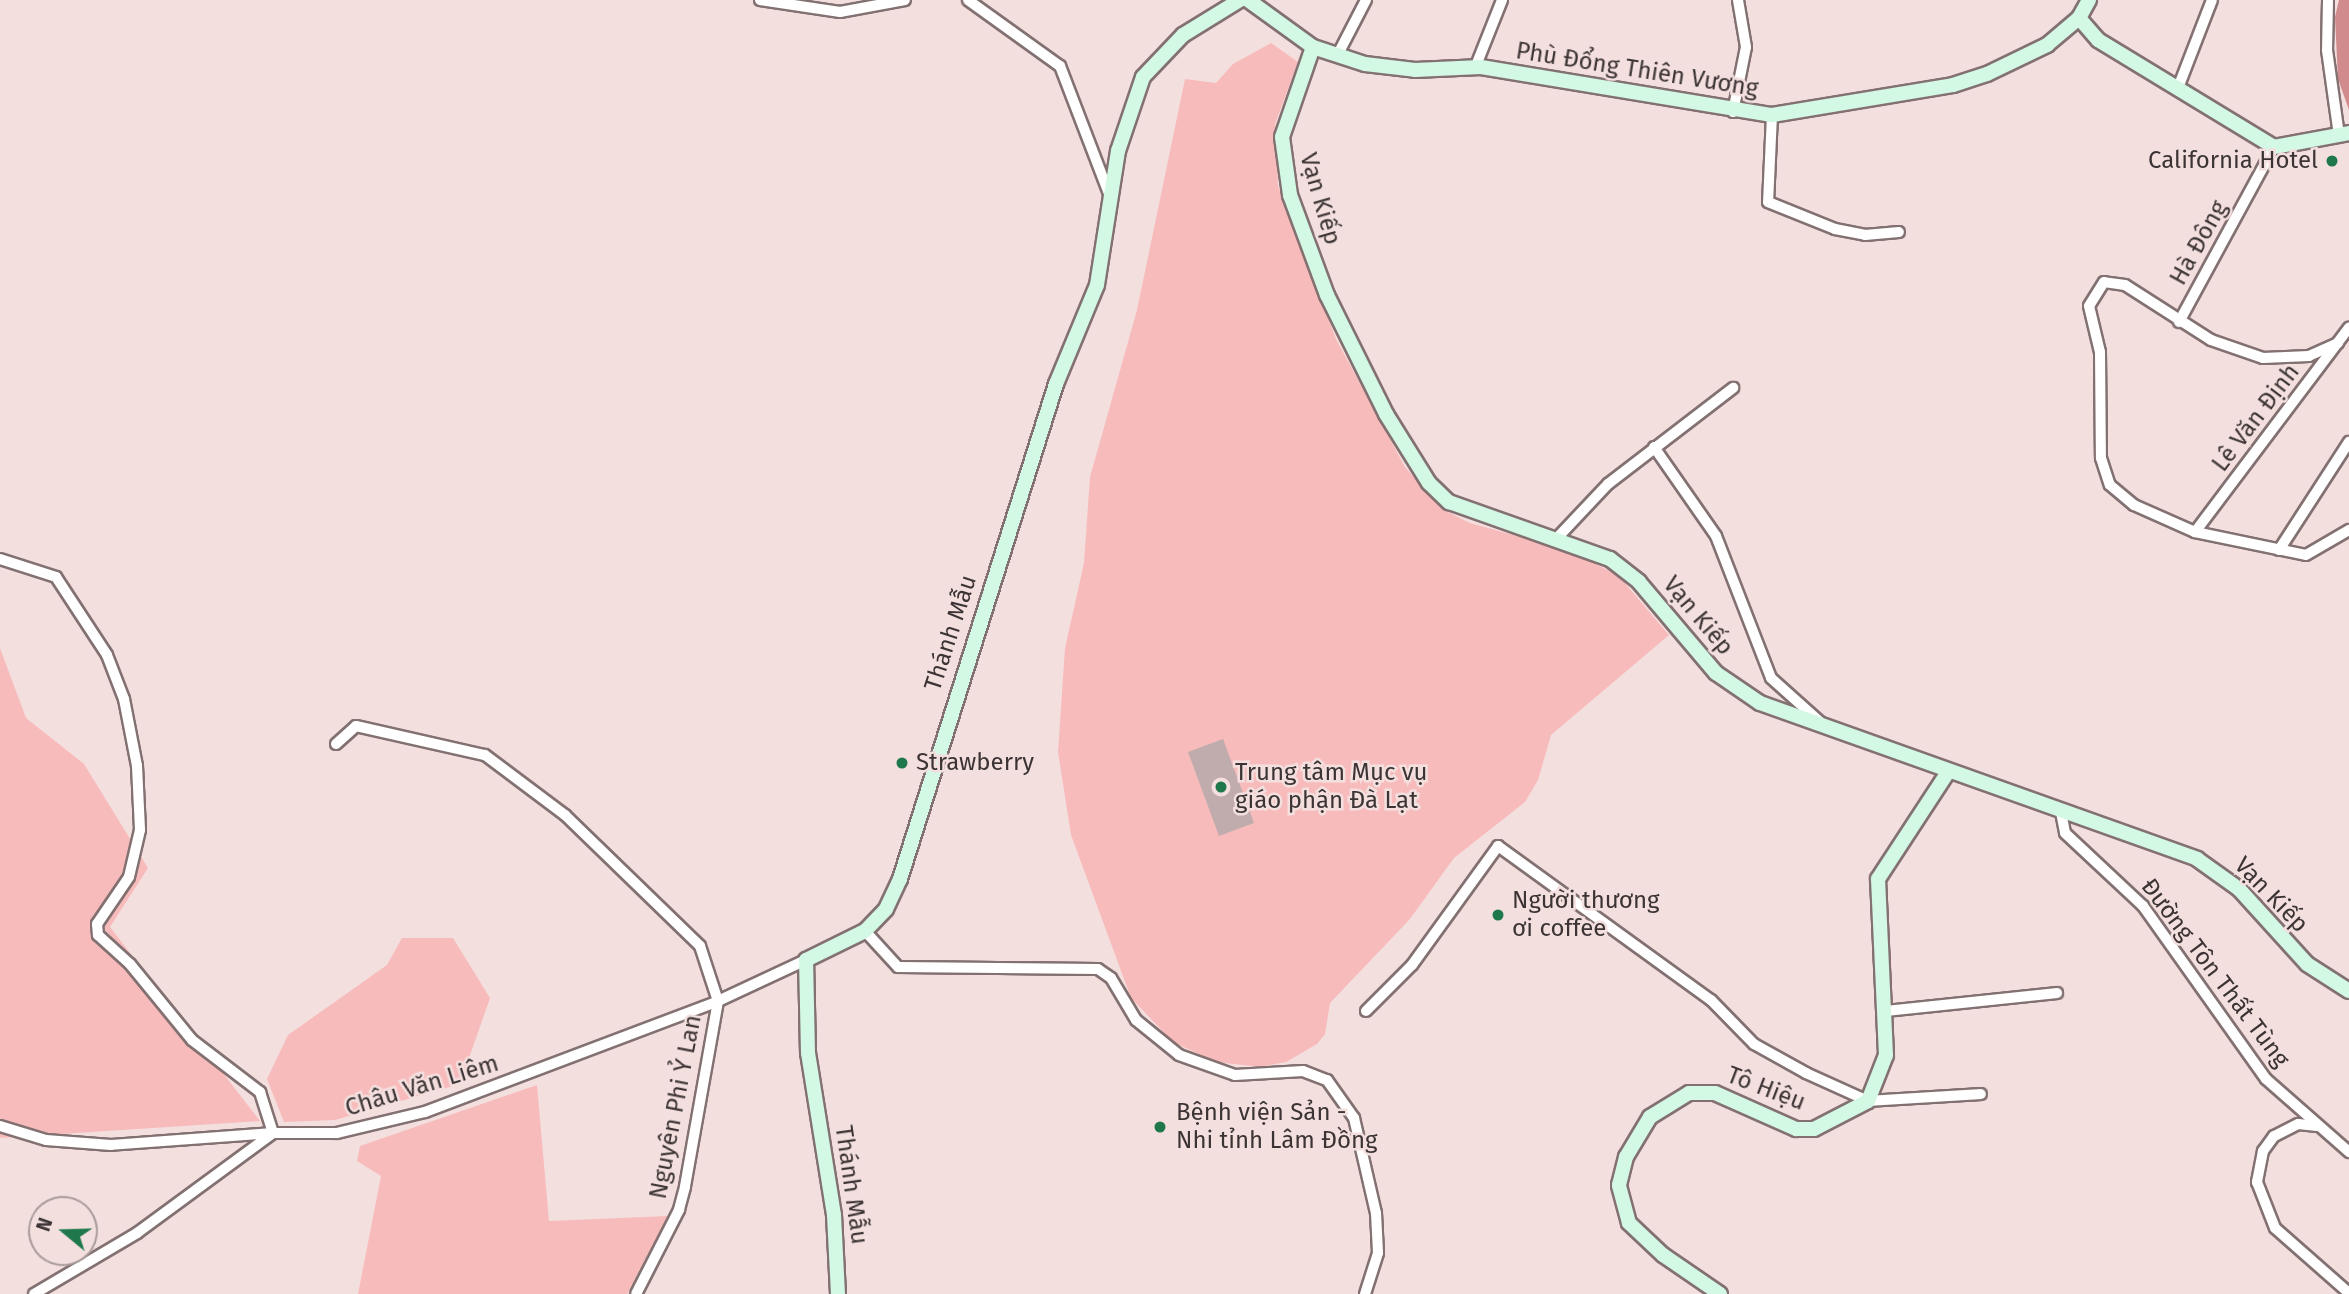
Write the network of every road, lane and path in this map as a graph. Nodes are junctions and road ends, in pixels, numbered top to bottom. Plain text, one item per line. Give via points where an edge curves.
1 (760, 0) edge
2 (905, 0) edge
3 (968, 0) edge
4 (1240, 0) edge
5 (1248, 0) edge
6 (1366, 0) edge
7 (1503, 0) edge
8 (1738, 0) edge
9 (2089, 0) edge
10 (2212, 0) edge
11 (2328, 0) edge
12 (2079, 18) junction
13 (1313, 47) junction
14 (1338, 56) junction
15 (1475, 68) junction
16 (2178, 88) junction
17 (1732, 112) junction
18 (1772, 115) junction
19 (2344, 134) edge
20 (2274, 147) junction
21 (1110, 197) junction
22 (1899, 232) dead end
23 (2179, 322) junction
24 (2349, 328) edge
25 (2338, 343) junction
26 (1733, 388) dead end
27 (2349, 442) edge
28 (1654, 447) junction
29 (2349, 530) edge
30 (2195, 532) junction
31 (1558, 537) junction
32 (2279, 550) junction
33 (0, 559) edge
34 (1825, 726) junction
35 (336, 744) dead end
36 (1948, 772) junction
37 (2061, 812) junction
38 (865, 931) junction
39 (806, 960) junction
40 (2349, 991) edge
41 (2057, 993) dead end
42 (718, 1002) junction
43 (1366, 1011) dead end
44 (1886, 1011) junction
45 (1981, 1094) dead end
46 (1868, 1101) junction
47 (0, 1126) edge
48 (2320, 1126) junction
49 (273, 1133) junction
50 (2349, 1152) edge
51 (2349, 1293) edge
52 (34, 1294) edge
53 (636, 1294) edge
54 (838, 1294) edge
55 (846, 1294) edge
56 (1365, 1294) edge
57 (1720, 1294) edge

1 - 2 street via 840,12
3 - 21 street via 1060,66
4 - 21 street, Thánh Mẫu via 1183,35 1143,77 1125,127
5 - 13 street, Phù Đổng Thiên Vương
6 - 14 street
7 - 15 street
8 - 17 street via 1746,47
9 - 12 street, Phù Đổng Thiên Vương
10 - 16 street
11 - 19 street via 2327,50
12 - 16 street via 2098,40
12 - 18 street, Phù Đổng Thiên Vương via 2022,60 1953,85
13 - 14 street, Phù Đổng Thiên Vương
13 - 31 street, Vạn Kiếp via 1285,125 1283,160 1303,234 1362,367 1419,468 1449,502
14 - 15 street, Phù Đổng Thiên Vương via 1415,70
15 - 17 street, Phù Đổng Thiên Vương
16 - 20 street
17 - 18 street, Phù Đổng Thiên Vương
18 - 22 street via 1768,202 1835,229 1865,235
19 - 20 street
20 - 23 street, Hà Đông
21 - 38 street, Thánh Mẫu via 1097,285 1052,397 916,830 886,909
23 - 25 street via 2263,358 2309,356
23 - 30 street via 2125,285 2104,282 2089,306 2100,352 2101,458 2110,485 2134,505
24 - 25 street, Lê Văn Định
25 - 30 street, Lê Văn Định
26 - 28 street
27 - 32 street
28 - 31 street via 1608,484
28 - 34 street via 1716,536 1771,678
29 - 32 street via 2306,555
30 - 32 street
31 - 34 street, Vạn Kiếp via 1625,569 1730,686
33 - 49 street via 56,577 107,655 124,699 137,766 140,830 129,877 97,924 98,935 130,964 192,1040 260,1092
34 - 36 street, Vạn Kiếp
35 - 42 street via 356,726 485,755 515,773 700,946
36 - 37 street, Vạn Kiếp
36 - 44 street via 1878,879 1876,924
37 - 40 street, Vạn Kiếp via 2213,868 2307,964
37 - 48 street, Đường Tôn Thất Tùng via 2065,833 2143,906 2266,1079
38 - 39 street, Thánh Mẫu
38 - 56 street via 898,967 1098,969 1111,978 1136,1020 1179,1055 1235,1075 1303,1071 1327,1080 1354,1118 1377,1213 1378,1252
39 - 42 street, Châu Văn Liêm
39 - 54 street, Thánh Mẫu via 808,1053 834,1215
41 - 44 street
42 - 49 street, Châu Văn Liêm via 373,1128
42 - 53 street, Nguyên Phi Ỷ Lan via 679,1210
43 - 46 street via 1412,965 1498,846 1711,1000 1754,1044
44 - 46 street via 1886,1055
45 - 46 street
46 - 57 street, Tô Hiệu via 1814,1129 1796,1129 1703,1091 1668,1104 1640,1130 1620,1176 1625,1216 1639,1235
47 - 49 street, Châu Văn Liêm via 46,1140 111,1144
48 - 50 street, Đường Tôn Thất Tùng
48 - 51 street via 2298,1124 2274,1136 2263,1151 2257,1182 2275,1228 2296,1252
49 - 52 street via 118,1245
54 - 55 street

